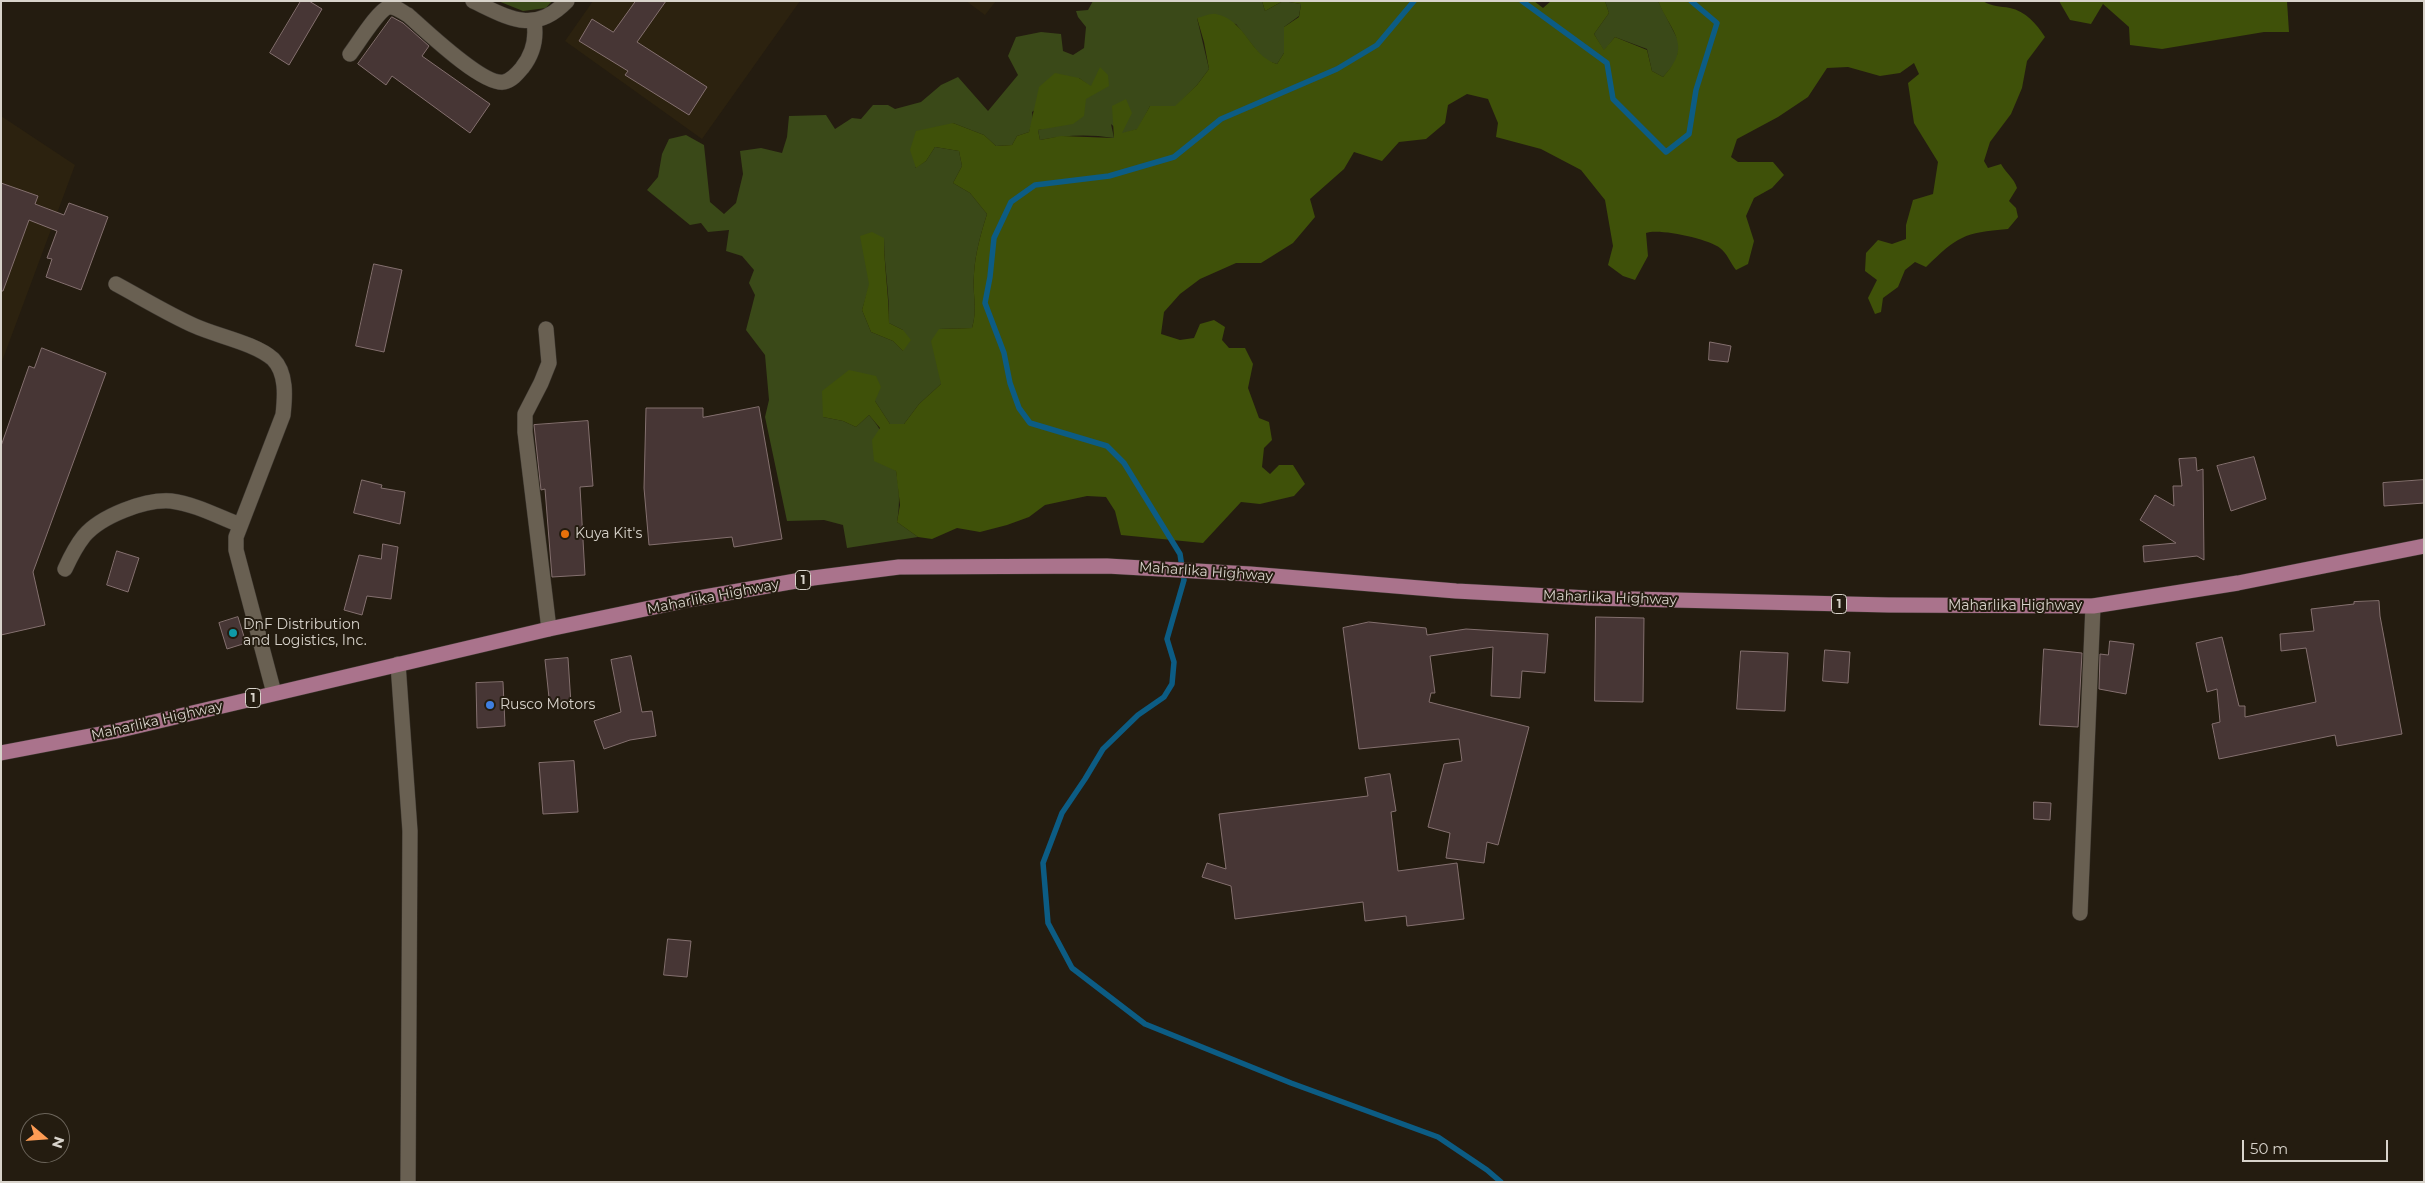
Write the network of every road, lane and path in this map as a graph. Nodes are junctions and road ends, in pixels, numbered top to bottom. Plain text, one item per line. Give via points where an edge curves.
1 (473, 1) edge
2 (566, 1) edge
3 (534, 22) junction
4 (350, 54) dead end
5 (116, 284) dead end
6 (546, 329) dead end
7 (240, 525) junction
8 (2424, 546) edge
9 (64, 569) dead end
10 (2093, 606) junction
11 (549, 629) junction
12 (398, 664) junction
13 (274, 693) junction
14 (1, 753) edge
15 (2080, 913) dead end
16 (408, 1182) edge

1 - 3 street via 510,18
2 - 3 street via 546,18
3 - 4 street via 536,37 526,62 514,78 504,82 494,82 475,71 408,15 390,7 381,13
5 - 7 street via 195,326 263,353 273,360 281,373 285,398 283,414
6 - 11 street via 549,363 525,414 525,432
7 - 9 street via 173,501 142,504 106,519 85,535
7 - 13 street via 236,550
8 - 10 main road, Maharlika Highway / 1 via 2238,583
10 - 11 main road, Maharlika Highway / 1 via 1918,606 1588,598 1108,566 899,566 693,599
10 - 15 street
11 - 12 main road, Maharlika Highway / 1
12 - 13 main road, Maharlika Highway / 1
12 - 16 street via 410,831
13 - 14 main road, Maharlika Highway / 1 via 116,731

